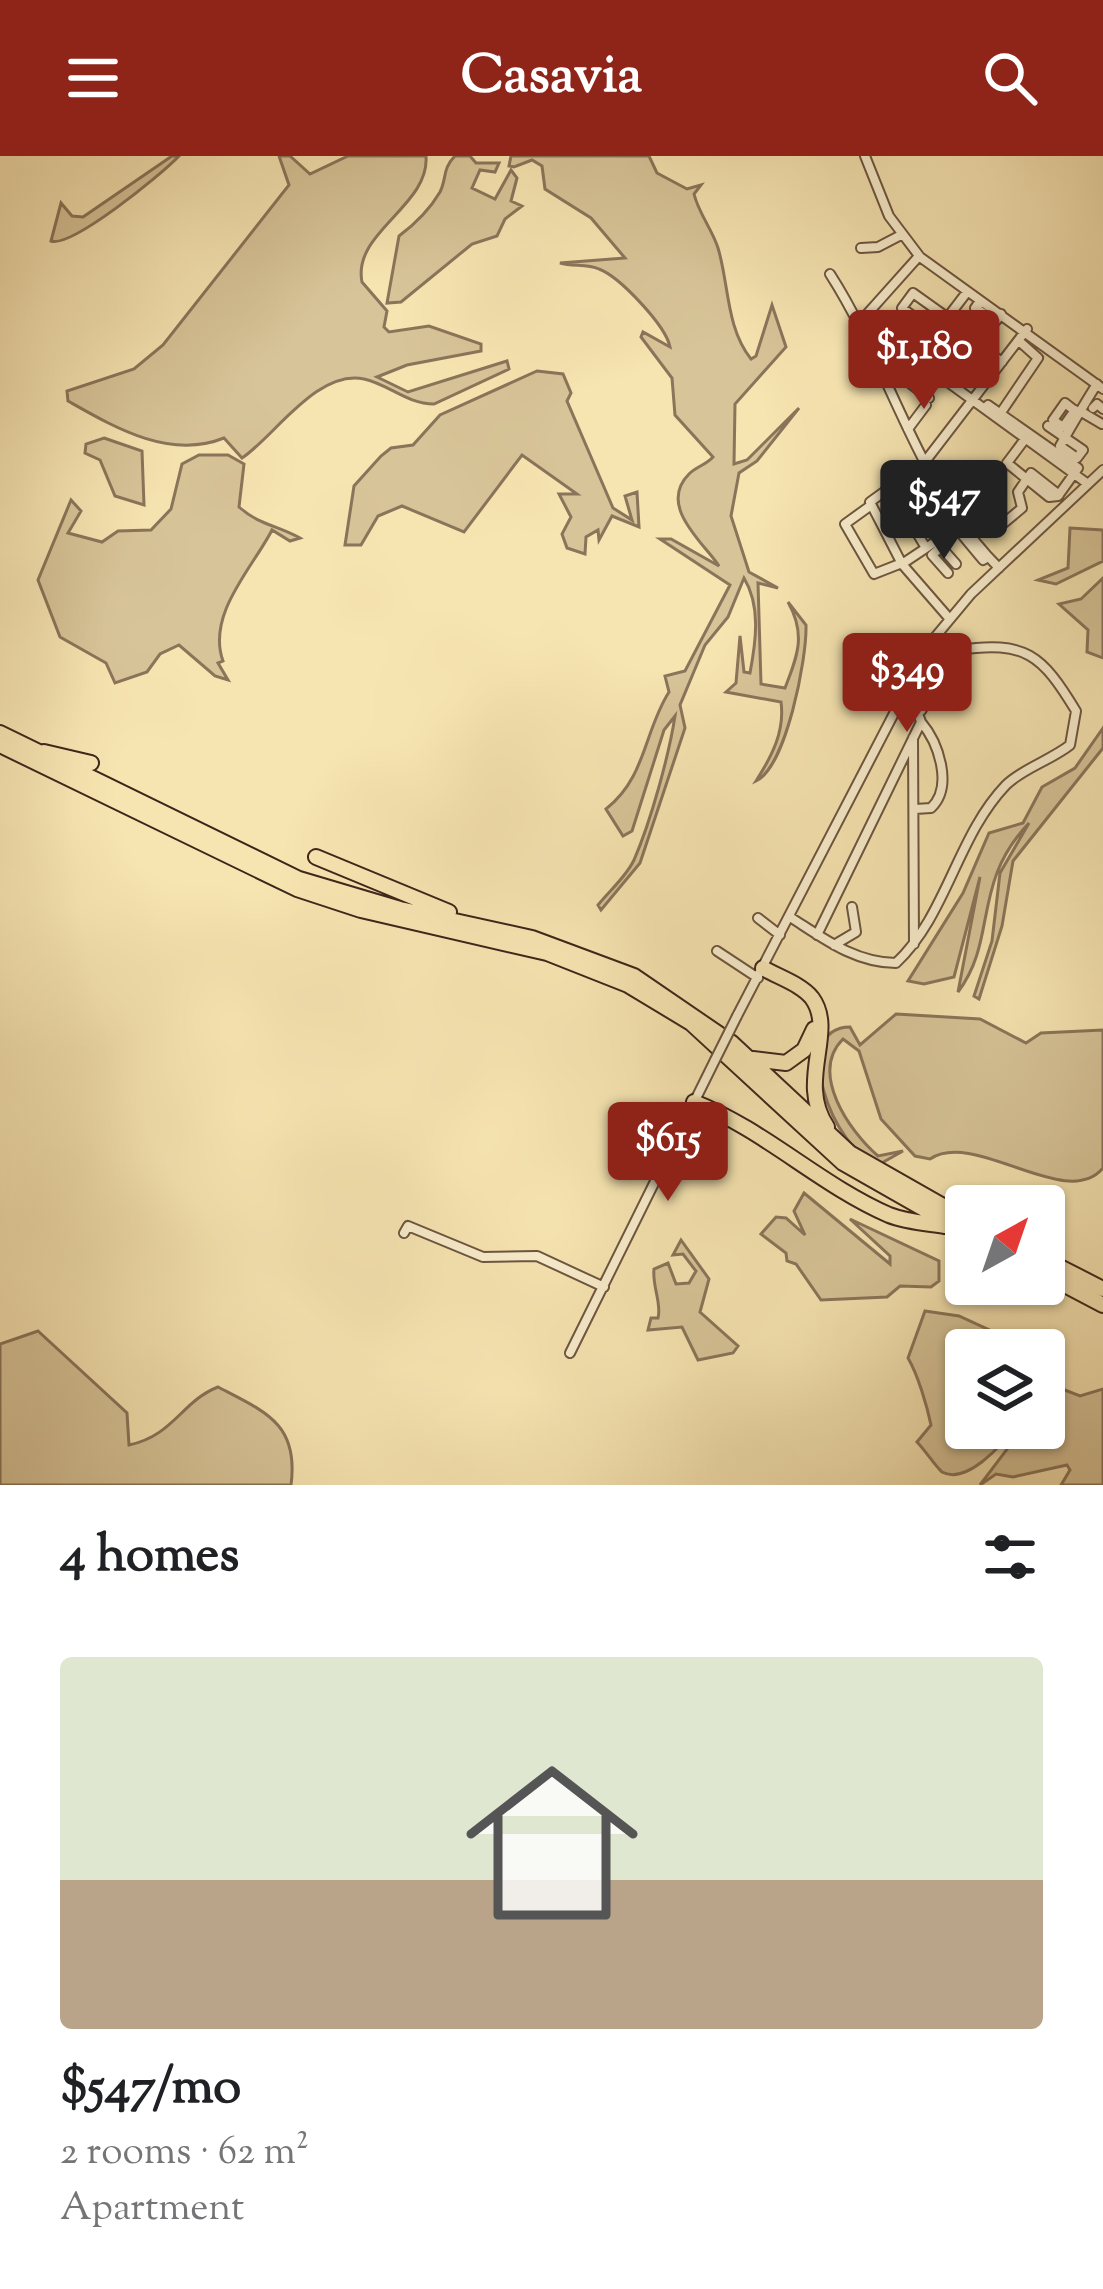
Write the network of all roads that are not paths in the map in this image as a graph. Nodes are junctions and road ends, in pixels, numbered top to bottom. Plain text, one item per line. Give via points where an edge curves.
1 (865, 156) edge
2 (902, 236) junction
3 (862, 248) dead end
4 (919, 256) junction
5 (830, 274) dead end
6 (967, 292) junction
7 (948, 318) junction
8 (860, 322) junction
9 (1027, 329) junction
10 (937, 333) junction
11 (947, 341) junction
12 (1019, 341) junction
13 (916, 359) junction
14 (1003, 362) junction
15 (898, 374) junction
16 (993, 374) junction
17 (886, 380) junction
18 (1100, 387) edge
19 (972, 400) junction
20 (1087, 411) edge
21 (999, 416) junction
22 (1102, 424) edge
23 (908, 429) junction
24 (1025, 439) junction
25 (924, 464) junction
26 (1103, 470) edge
27 (1074, 474) junction
28 (1027, 479) junction
29 (1088, 484) junction
30 (913, 500) dead end
31 (870, 506) junction
32 (962, 524) junction
33 (919, 536) junction
34 (933, 546) junction
35 (902, 564) junction
36 (956, 564) dead end
37 (999, 568) junction
38 (948, 573) dead end
39 (948, 617) junction
40 (900, 704) junction
41 (921, 717) junction
42 (0, 722) edge
43 (0, 733) edge
44 (913, 738) junction
45 (23, 744) junction
46 (0, 745) edge
47 (40, 753) junction
48 (91, 763) dead end
49 (915, 809) junction
50 (316, 857) dead end
51 (852, 907) dead end
52 (790, 916) junction
53 (758, 919) dead end
54 (487, 928) junction
55 (780, 935) junction
56 (817, 935) junction
57 (832, 946) junction
58 (914, 946) junction
59 (717, 951) dead end
60 (760, 973) junction
61 (732, 1043) junction
62 (694, 1102) junction
63 (850, 1153) junction
64 (945, 1215) edge
65 (945, 1217) edge
66 (945, 1224) edge
67 (404, 1233) dead end
68 (1065, 1270) edge
69 (1065, 1285) edge
70 (604, 1287) junction
71 (1103, 1289) edge
72 (1103, 1305) edge
73 (570, 1353) dead end

1 - 2 street
2 - 3 street
2 - 4 street
4 - 6 street
4 - 8 street
5 - 8 street
6 - 7 street
6 - 9 street
7 - 10 street
7 - 10 street via 913,293 902,308
8 - 17 street
9 - 12 street
9 - 18 street
10 - 11 street
10 - 13 street
11 - 14 street via 961,325
11 - 16 street
12 - 14 street
12 - 21 street via 1038,358
13 - 15 street
13 - 19 street
14 - 16 street
15 - 17 street
15 - 23 street via 928,402
16 - 19 street
17 - 23 street
18 - 20 street
19 - 21 street
19 - 25 street
20 - 20 street via 1065,438 1054,427
20 - 22 street
21 - 24 street
21 - 27 street via 1078,468
23 - 25 street
24 - 27 street
24 - 28 street via 1007,464
25 - 31 street
25 - 32 street
26 - 29 street
27 - 28 street via 1059,495 1031,473
27 - 29 street
28 - 32 street via 1018,493 1023,507 1004,523 983,506
29 - 37 street
30 - 34 street
31 - 35 street
31 - 35 street via 845,522 874,574
32 - 34 street
32 - 37 street
33 - 33 street via 894,495 898,492 923,533
33 - 34 street
34 - 35 street
34 - 36 street
34 - 38 street
35 - 39 street
37 - 39 street
39 - 40 street
40 - 41 street
40 - 52 street
41 - 44 street
41 - 49 street via 938,752 941,793 931,808
41 - 58 street via 958,650 987,646 1026,651 1049,667 1076,711 1070,745 1008,783 972,835
42 - 45 highway
43 - 45 highway
44 - 49 street
44 - 56 street
45 - 47 highway
46 - 65 highway via 297,889 547,953 628,985 710,1039 843,1163
47 - 48 highway
47 - 54 highway via 299,879
49 - 58 street
50 - 54 highway
51 - 57 street via 856,932
52 - 55 street
52 - 56 street
53 - 55 street
54 - 61 highway via 634,976
55 - 60 street
56 - 57 street
57 - 58 street via 879,963 896,963
59 - 60 street
60 - 61 highway via 804,1000 814,1018 810,1041 775,1065
60 - 62 street, bridge
60 - 63 highway via 806,992 818,1011 813,1094
61 - 63 highway
62 - 66 highway via 739,1120 892,1216
62 - 70 street
63 - 64 highway
67 - 70 street via 408,1226 483,1257 537,1256
68 - 71 highway
69 - 72 highway
70 - 73 street

